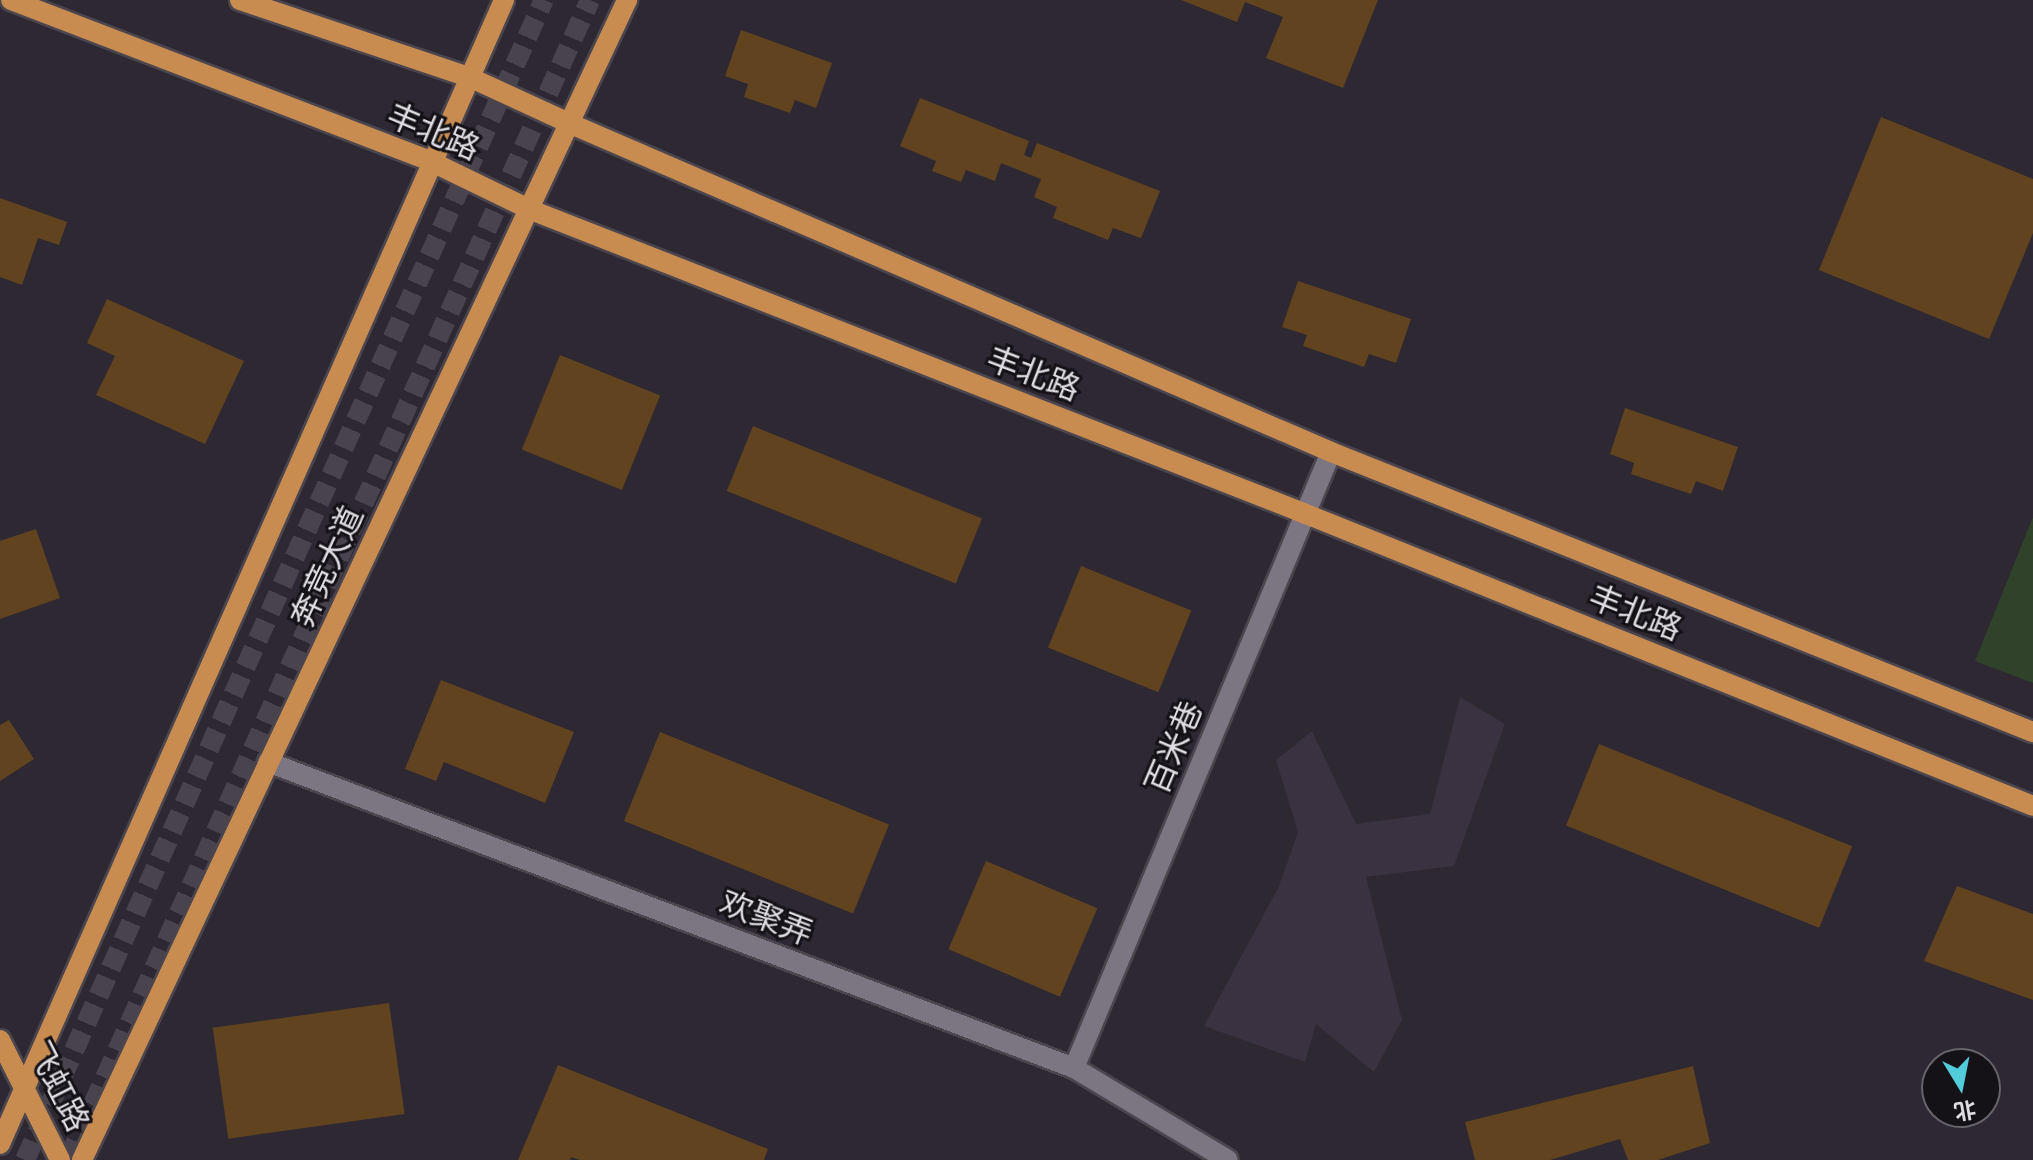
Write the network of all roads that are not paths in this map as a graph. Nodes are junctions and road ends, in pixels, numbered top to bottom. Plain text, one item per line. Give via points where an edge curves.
1 (11, 0) edge
2 (240, 0) edge
3 (504, 0) edge
4 (627, 0) edge
5 (469, 77) junction
6 (571, 124) junction
7 (432, 162) junction
8 (531, 210) junction
9 (1331, 452) junction
10 (1306, 514) junction
11 (2033, 732) edge
12 (268, 762) junction
13 (2033, 806) edge
14 (0, 1040) edge
15 (1074, 1068) junction
16 (25, 1090) junction
17 (0, 1144) edge
18 (60, 1160) edge
19 (82, 1160) edge
20 (1228, 1160) edge

1 - 7 main road, 丰北路
2 - 5 main road, 丰北路
3 - 5 main road, 奔竞大道
4 - 6 main road, 奔竞大道
5 - 6 main road, 丰北路
5 - 7 main road, 奔竞大道
6 - 8 main road, 奔竞大道
6 - 9 main road, 丰北路
7 - 8 main road, 丰北路
7 - 16 main road, 奔竞大道
8 - 10 main road, 丰北路
8 - 12 main road, 奔竞大道
9 - 10 street, 百米巷
9 - 11 main road, 丰北路
10 - 13 main road, 丰北路
10 - 15 street, 百米巷
12 - 15 street, 欢聚弄
12 - 19 main road, 奔竞大道
14 - 16 main road, 飞虹路
15 - 20 street, 欢聚弄
16 - 17 main road, 奔竞大道
16 - 18 main road, 飞虹路

